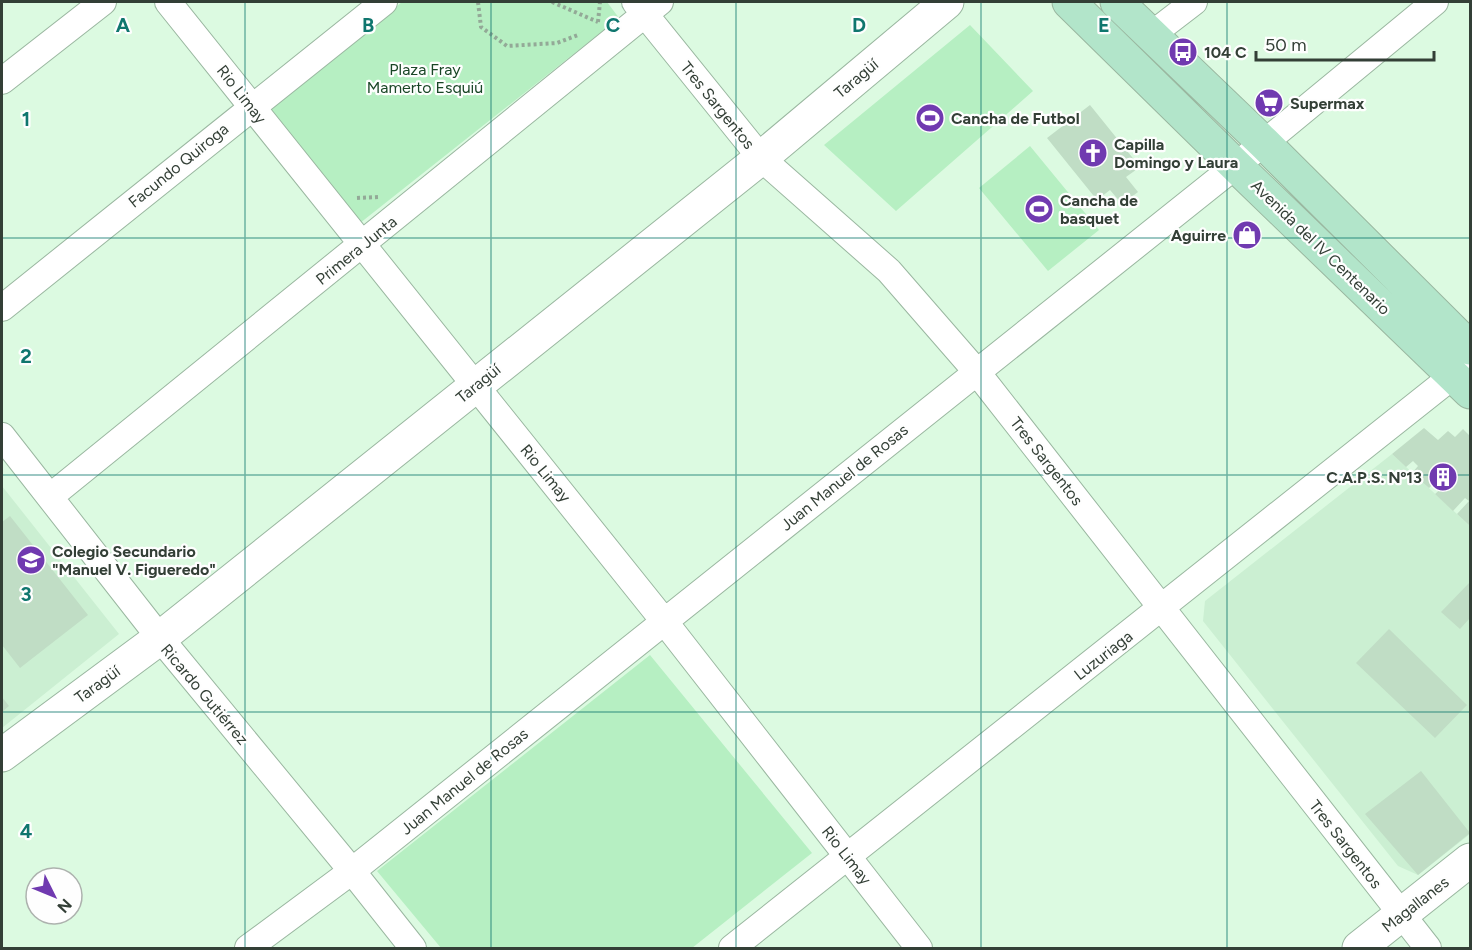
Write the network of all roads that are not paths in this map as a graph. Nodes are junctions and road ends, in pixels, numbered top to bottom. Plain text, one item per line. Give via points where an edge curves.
1 (103, 2) edge
2 (168, 2) edge
3 (384, 2) edge
4 (947, 2) edge
5 (1069, 2) edge
6 (1117, 2) edge
7 (1194, 2) edge
8 (1435, 2) edge
9 (647, 6) edge
10 (1152, 35) junction
11 (2, 81) edge
12 (251, 107) junction
13 (1264, 143) junction
14 (761, 158) junction
15 (1234, 164) junction
16 (362, 245) junction
17 (2, 308) edge
18 (1466, 368) edge
19 (976, 371) junction
20 (475, 385) junction
21 (2, 435) edge
22 (51, 496) junction
23 (1162, 608) junction
24 (663, 621) junction
25 (160, 638) junction
26 (2, 754) edge
27 (848, 856) junction
28 (1470, 861) edge
29 (352, 871) junction
30 (1401, 915) junction
31 (248, 948) edge
32 (413, 948) edge
33 (732, 948) edge
34 (919, 948) edge
35 (1359, 948) edge
36 (1428, 948) edge

1 - 11 street
2 - 12 street, Rio Limay
3 - 12 street, Facundo Quiroga
4 - 14 street, Taragüí
5 - 15 main road, Avenida del IV Centenario
6 - 10 main road, Avenida del IV Centenario
7 - 10 street
8 - 13 street, Juan Manuel de Rosas
9 - 14 street, Tres Sargentos
9 - 16 street, Primera Junta
10 - 13 main road, Avenida del IV Centenario
12 - 16 street, Rio Limay
12 - 17 street, Facundo Quiroga
13 - 15 street, Juan Manuel de Rosas
13 - 18 main road, Avenida del IV Centenario
14 - 19 street, Tres Sargentos via 889,271
14 - 20 street, Taragüí
15 - 18 main road, Avenida del IV Centenario
15 - 19 street, Juan Manuel de Rosas
16 - 20 street, Rio Limay
16 - 22 street, Primera Junta
18 - 23 street, Luzuriaga
19 - 23 street, Tres Sargentos
19 - 24 street, Juan Manuel de Rosas
20 - 24 street, Rio Limay
20 - 25 street, Taragüí
21 - 22 street, Ricardo Gutiérrez
22 - 25 street, Ricardo Gutiérrez
23 - 27 street, Luzuriaga
23 - 30 street, Tres Sargentos
24 - 27 street, Rio Limay
24 - 29 street, Juan Manuel de Rosas
25 - 26 street, Taragüí
25 - 29 street, Ricardo Gutiérrez
27 - 33 street, Luzuriaga
27 - 34 street, Rio Limay
28 - 30 street, Magallanes
29 - 31 street, Juan Manuel de Rosas
29 - 32 street, Ricardo Gutiérrez
30 - 35 street, Magallanes
30 - 36 street, Tres Sargentos

